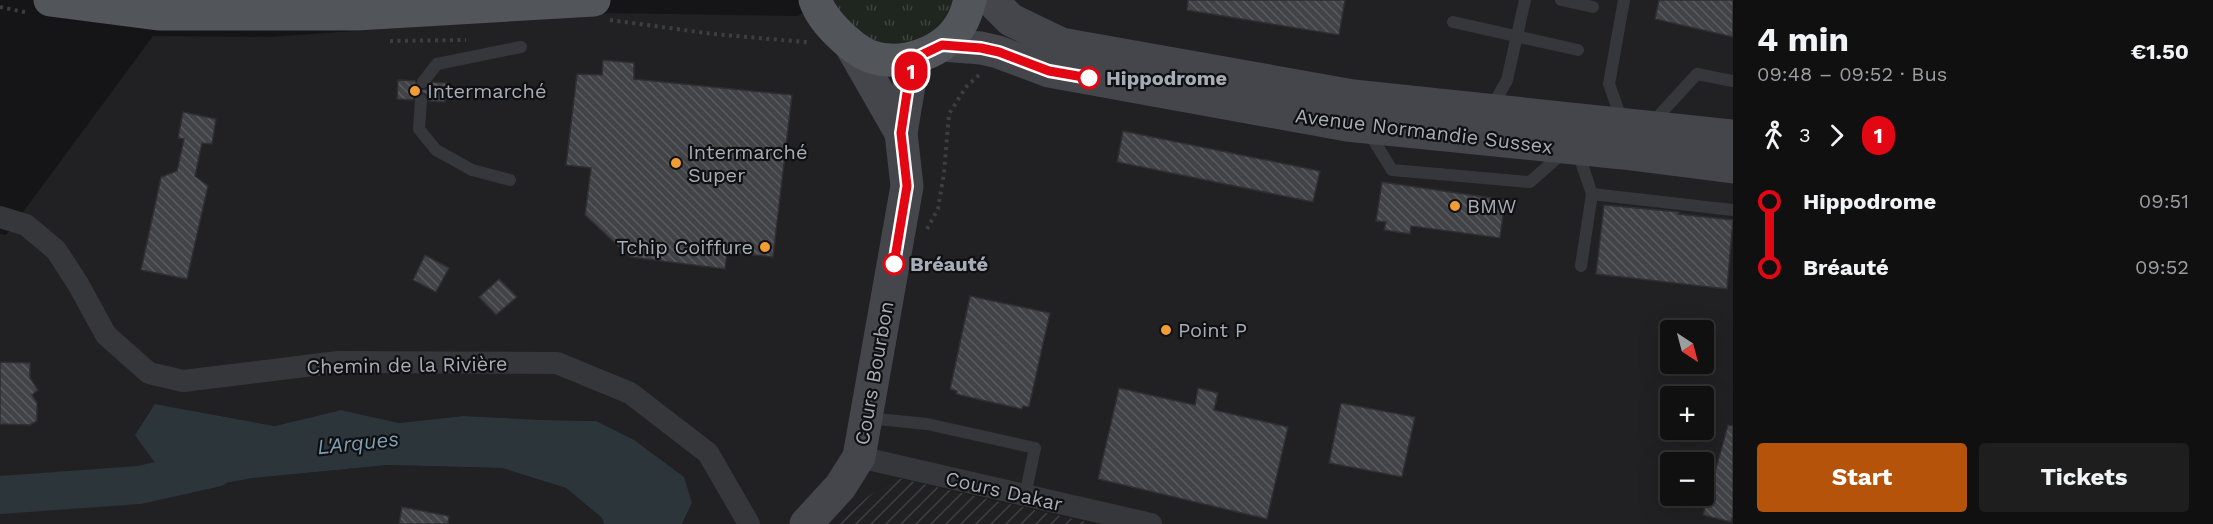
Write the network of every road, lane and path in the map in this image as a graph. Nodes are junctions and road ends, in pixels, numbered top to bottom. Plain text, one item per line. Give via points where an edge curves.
1 (50, 0) edge
2 (594, 0) edge
3 (970, 0) edge
4 (991, 0) edge
5 (1525, 0) edge
6 (1561, 0) edge
7 (1624, 0) edge
8 (812, 4) edge
9 (1593, 7) dead end
10 (1453, 22) dead end
11 (1517, 36) junction
12 (850, 44) junction
13 (521, 47) dead end
14 (1578, 50) dead end
15 (929, 52) junction
16 (999, 52) junction
17 (1733, 81) edge
18 (423, 82) dead end
19 (421, 100) dead end
20 (1490, 111) junction
21 (1636, 125) junction
22 (901, 133) junction
23 (1733, 136) edge
24 (1573, 148) junction
25 (1733, 167) edge
26 (510, 180) dead end
27 (1592, 194) junction
28 (1733, 210) edge
29 (0, 217) edge
30 (923, 238) dead end
31 (1581, 266) dead end
32 (866, 418) junction
33 (858, 457) junction
34 (1025, 496) junction
35 (749, 524) edge
36 (806, 524) edge
37 (1151, 524) edge

1 - 2 main road via 158,14 357,14
3 - 15 main road via 962,23
4 - 20 main road, Avenue Normandie Sussex via 1011,20 1061,44 1353,96
5 - 11 lane
6 - 9 lane
7 - 21 lane via 1609,84
8 - 12 main road
10 - 11 lane
11 - 14 lane
11 - 20 lane via 1507,80
12 - 15 main road via 870,56 892,60
12 - 22 main road, Cours Bourbon
13 - 18 lane via 437,64
15 - 16 main road, Avenue Normandie Sussex via 981,48
15 - 22 main road, Cours Bourbon via 910,73
16 - 24 main road, Avenue Normandie Sussex via 1049,71 1366,127
16 - 30 path via 966,87 949,114 938,209
17 - 21 lane via 1697,74
19 - 26 lane via 419,129 436,150 472,170
20 - 21 main road, Avenue Normandie Sussex
21 - 23 main road, Avenue Normandie Sussex
22 - 32 main road, Cours Bourbon via 907,186
24 - 25 main road, Avenue Normandie Sussex
24 - 27 lane
27 - 28 lane
27 - 31 lane
29 - 35 street, Chemin de la Rivière via 26,225 56,250 106,335 150,373 183,381 338,362 557,363 630,393 708,453
32 - 33 main road, Cours Bourbon
32 - 34 lane via 927,424 1035,448
33 - 34 street, Cours Dakar
33 - 36 main road, Cours Bourbon via 840,487
34 - 37 street, Cours Dakar

